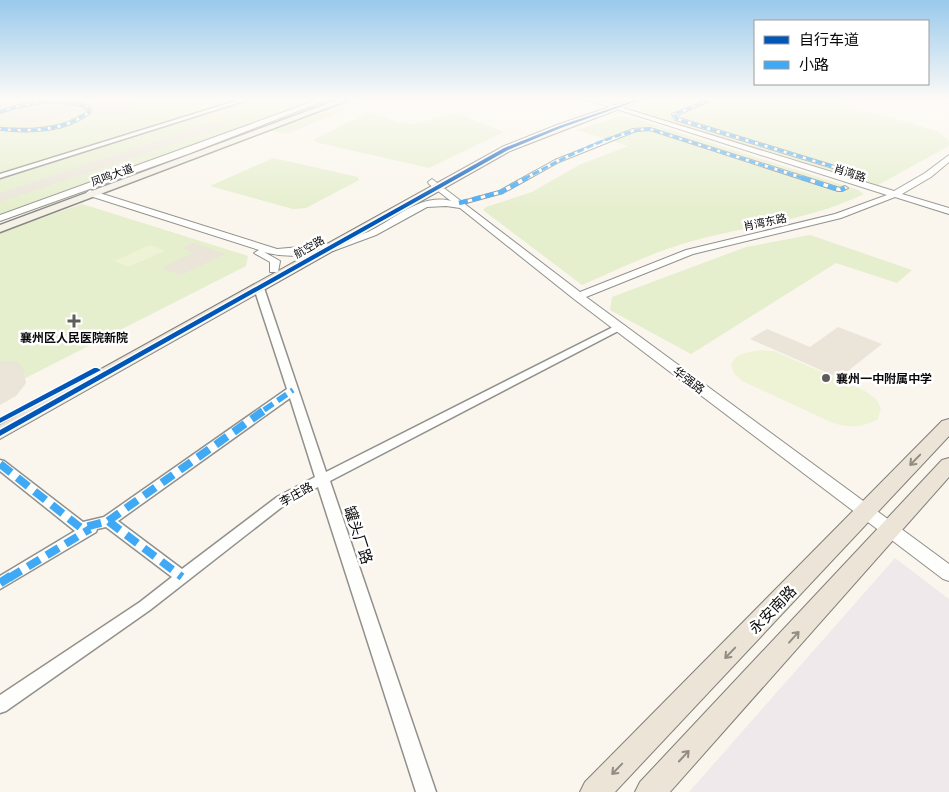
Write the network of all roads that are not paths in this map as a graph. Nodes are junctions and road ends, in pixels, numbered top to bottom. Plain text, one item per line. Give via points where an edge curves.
1 (125, 137) edge
2 (235, 137) edge
3 (238, 137) edge
4 (536, 137) edge
5 (617, 137) edge
6 (675, 137) edge
7 (710, 137) edge
8 (738, 137) edge
9 (949, 157) edge
10 (949, 170) edge
11 (848, 171) dead end
12 (0, 176) edge
13 (435, 185) junction
14 (844, 188) dead end
15 (89, 195) junction
16 (897, 198) junction
17 (459, 203) junction
18 (469, 211) junction
19 (949, 211) edge
20 (949, 216) edge
21 (0, 218) edge
22 (0, 225) edge
23 (0, 229) edge
24 (312, 249) junction
25 (328, 250) junction
26 (274, 270) junction
27 (259, 288) junction
28 (581, 299) junction
29 (619, 328) junction
30 (293, 390) junction
31 (0, 421) edge
32 (949, 425) edge
33 (0, 433) edge
34 (0, 464) edge
35 (949, 465) edge
36 (323, 479) junction
37 (866, 512) junction
38 (103, 522) junction
39 (891, 531) junction
40 (949, 574) edge
41 (182, 577) junction
42 (0, 583) edge
43 (0, 705) edge
44 (426, 792) edge
45 (595, 792) edge
46 (650, 792) edge

1 - 12 street
2 - 21 street
3 - 15 main road, 凤鸣大道
4 - 13 main road, 航空路
5 - 17 street via 557,161 501,192
6 - 14 street via 840,190
7 - 16 street, 肖湾路
8 - 11 street
9 - 16 street, 肖湾东路
10 - 16 street, 肖湾东路
13 - 17 street, 华强路
13 - 24 main road, 航空路
13 - 25 main road, 航空路
15 - 22 main road, 凤鸣大道
15 - 23 main road, 凤鸣大道
15 - 24 street via 276,252
15 - 26 street via 268,256 275,261
16 - 19 street, 肖湾路
16 - 20 street, 肖湾路
16 - 28 street, 肖湾东路 via 830,225 710,251
17 - 18 street, 华强路
18 - 25 street via 439,201 424,204 372,233
18 - 28 street, 华强路
24 - 26 main road, 航空路
25 - 27 main road, 航空路
26 - 31 main road, 航空路
27 - 30 street, 罐头厂路
27 - 33 main road, 航空路
28 - 29 street, 华强路
29 - 36 street, 李庄路
29 - 37 street, 华强路
30 - 36 street, 罐头厂路
30 - 38 street
32 -> 37 main road, 永安南路
34 - 38 street via 81,528
35 - 39 main road
36 - 41 street, 李庄路 via 282,500
36 - 44 street, 罐头厂路
37 - 39 street, 华强路
37 -> 45 main road, 永安南路
38 - 41 street
38 - 42 street
39 - 40 street, 华强路
46 -> 39 main road
41 - 43 street, 李庄路

